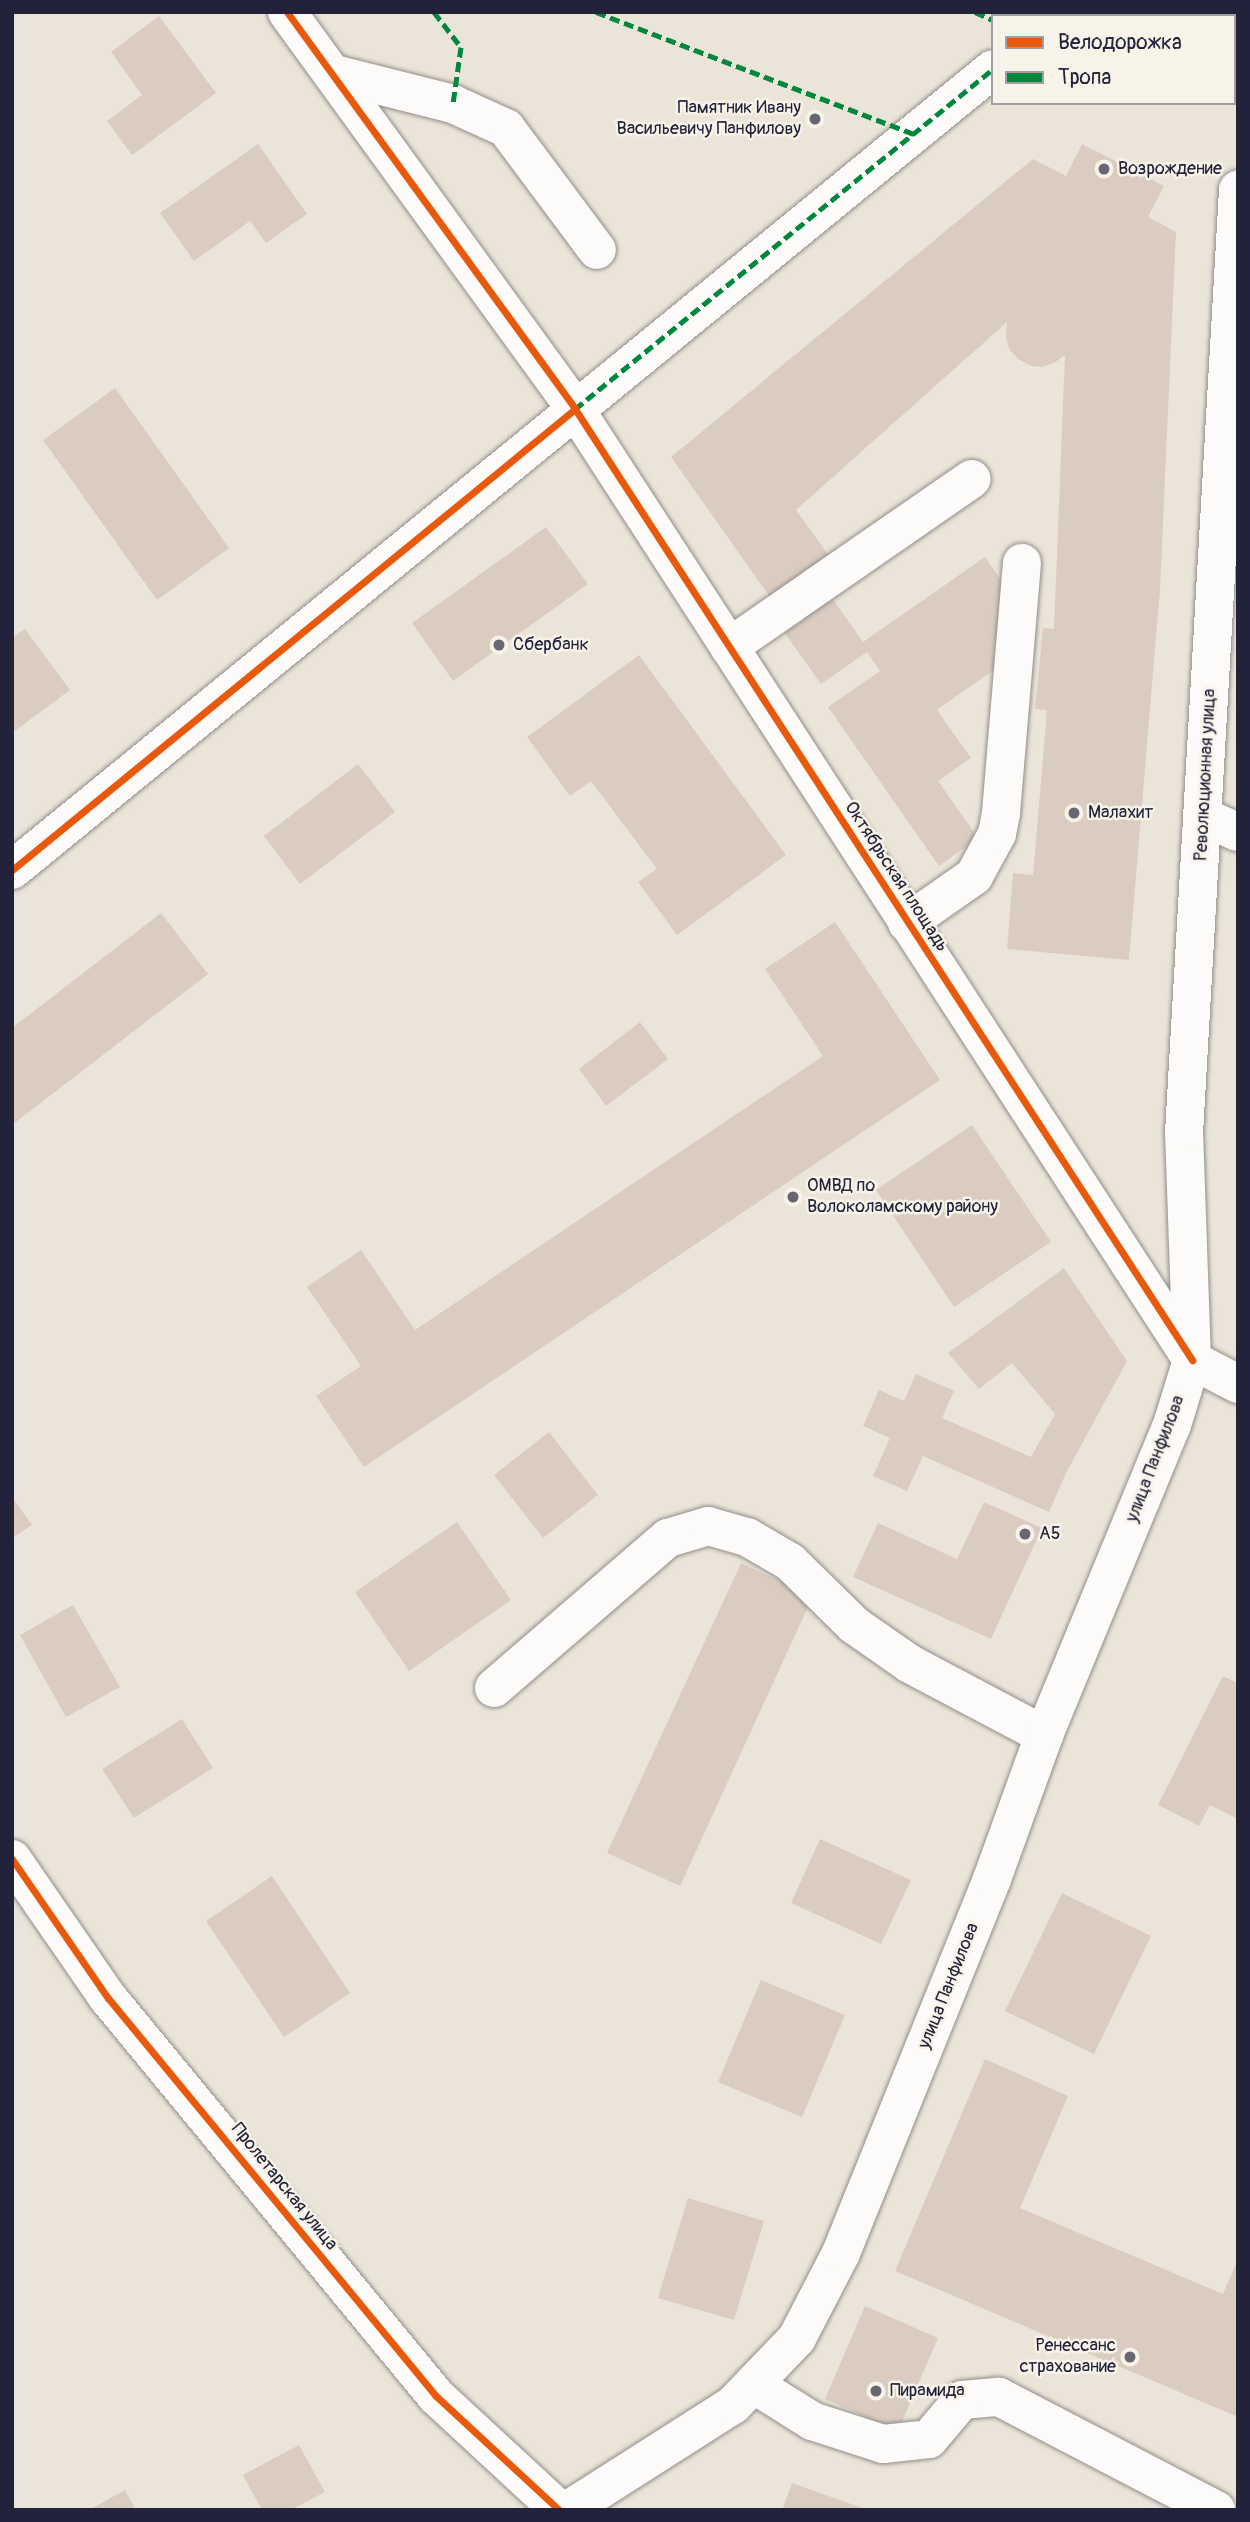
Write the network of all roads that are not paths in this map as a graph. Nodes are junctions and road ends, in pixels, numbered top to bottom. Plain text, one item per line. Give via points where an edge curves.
1 (287, 12) edge
2 (991, 71) edge
3 (334, 74) junction
4 (1238, 190) edge
5 (597, 250) dead end
6 (575, 409) junction
7 (972, 479) dead end
8 (1022, 563) dead end
9 (729, 647) junction
10 (1203, 817) junction
11 (1238, 832) edge
12 (12, 870) edge
13 (907, 923) junction
14 (1192, 1360) junction
15 (1238, 1384) edge
16 (494, 1688) dead end
17 (1044, 1735) junction
18 (12, 1859) edge
19 (753, 2384) junction
20 (559, 2510) edge
21 (568, 2510) edge
22 (1216, 2510) edge

1 - 3 street, Октябрьская площадь
2 - 6 street
3 - 5 street via 453,104 506,128
3 - 6 street, Октябрьская площадь
4 - 10 street, Революционная улица
6 - 9 street, Октябрьская площадь
6 - 12 street
7 - 9 street
8 - 13 street via 997,834 974,876
9 - 13 street, Октябрьская площадь
10 - 11 street
10 - 14 street, Революционная улица via 1184,1133
13 - 14 street, Октябрьская площадь
14 - 15 street
14 - 17 street, улица Панфилова via 1172,1425
16 - 17 street via 668,1538 708,1526 747,1537 790,1562 854,1625 910,1664
17 - 19 street, улица Панфилова via 987,1892 841,2253 797,2338
18 - 20 street, Пролетарская улица via 108,1998 436,2396
19 - 21 street, улица Панфилова via 733,2405
19 - 22 street via 812,2421 883,2445 929,2439 962,2400 999,2396

